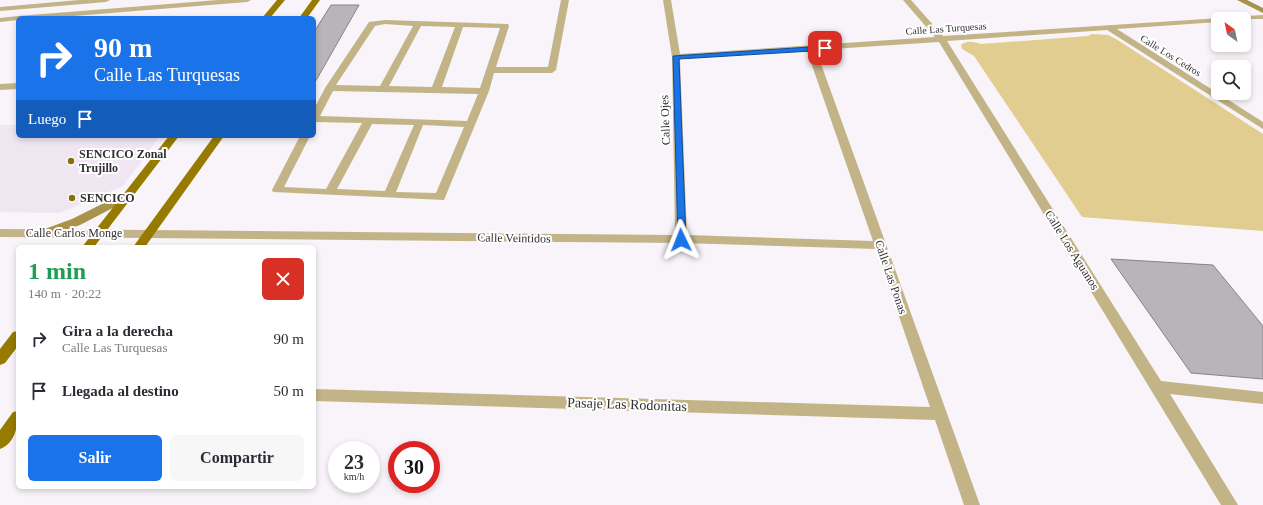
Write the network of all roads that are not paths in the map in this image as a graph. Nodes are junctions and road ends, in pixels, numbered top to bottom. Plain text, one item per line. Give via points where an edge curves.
1 (106, 0) edge
2 (111, 0) edge
3 (247, 0) edge
4 (280, 0) edge
5 (316, 0) edge
6 (565, 0) edge
7 (667, 0) edge
8 (907, 0) edge
9 (1241, 0) edge
10 (0, 9) edge
11 (100, 11) junction
12 (1263, 11) edge
13 (41, 16) edge
14 (268, 16) edge
15 (304, 16) edge
16 (1263, 17) edge
17 (16, 18) edge
18 (1251, 18) edge
19 (0, 20) edge
20 (1211, 21) edge
21 (418, 24) junction
22 (460, 25) junction
23 (1109, 28) junction
24 (942, 40) junction
25 (811, 49) junction
26 (676, 57) junction
27 (491, 70) junction
28 (16, 86) edge
29 (0, 87) edge
30 (330, 88) junction
31 (383, 89) junction
32 (436, 90) junction
33 (484, 91) junction
34 (316, 114) edge
35 (316, 118) edge
36 (369, 120) junction
37 (420, 122) junction
38 (470, 124) junction
39 (1263, 126) edge
40 (172, 138) edge
41 (217, 138) edge
42 (303, 138) edge
43 (330, 192) junction
44 (128, 195) junction
45 (389, 195) junction
46 (0, 233) edge
47 (46, 233) junction
48 (98, 233) junction
49 (148, 234) junction
50 (681, 240) junction
51 (89, 245) edge
52 (140, 245) edge
53 (880, 245) junction
54 (16, 339) edge
55 (0, 359) edge
56 (1157, 387) junction
57 (316, 395) edge
58 (1263, 398) edge
59 (940, 414) junction
60 (16, 420) edge
61 (0, 442) edge
62 (972, 505) edge
63 (1230, 505) edge

1 - 10 street
2 - 11 street
3 - 11 street
4 - 14 main road
5 - 15 main road
6 - 27 street via 552,70
7 - 26 street, Calle Ojes
8 - 24 street, Calle Los Aguanos
9 - 12 main road
11 - 13 street
16 - 18 street
17 - 19 street
20 - 23 street, Calle Las Turquesas
21 - 22 street
21 - 30 street via 372,24
21 - 31 street
22 - 27 street via 505,26
22 - 32 street
23 - 24 street, Calle Las Turquesas
23 - 39 street, Calle Los Cedros
24 - 25 street, Calle Las Turquesas
24 - 56 street, Calle Los Aguanos
25 - 26 street, Calle Las Turquesas
25 - 53 street, Calle Las Ponas
26 - 50 street, Calle Ojes
27 - 33 street
28 - 29 street
30 - 31 street
30 - 34 street
31 - 32 street
32 - 33 street
33 - 38 street
35 - 36 street
36 - 37 street
36 - 43 street
37 - 38 street
37 - 45 street
38 - 45 street via 440,197
40 - 44 main road
41 - 49 main road
42 - 43 street via 277,190
43 - 45 street
44 - 47 main road via 76,222
44 - 48 main road
46 - 47 street, Calle Carlos Monge
47 - 48 street, Calle Carlos Monge
48 - 49 street, Calle Carlos Monge
48 - 51 main road
49 - 50 street, Calle Veintidos
49 - 52 main road
50 - 53 street, Calle Veintidos
53 - 59 street, Calle Las Ponas
54 - 55 main road
56 - 58 street
56 - 63 street, Calle Los Aguanos
57 - 59 street, Pasaje Las Rodonitas
59 - 62 street, Calle Las Ponas
60 - 61 main road

